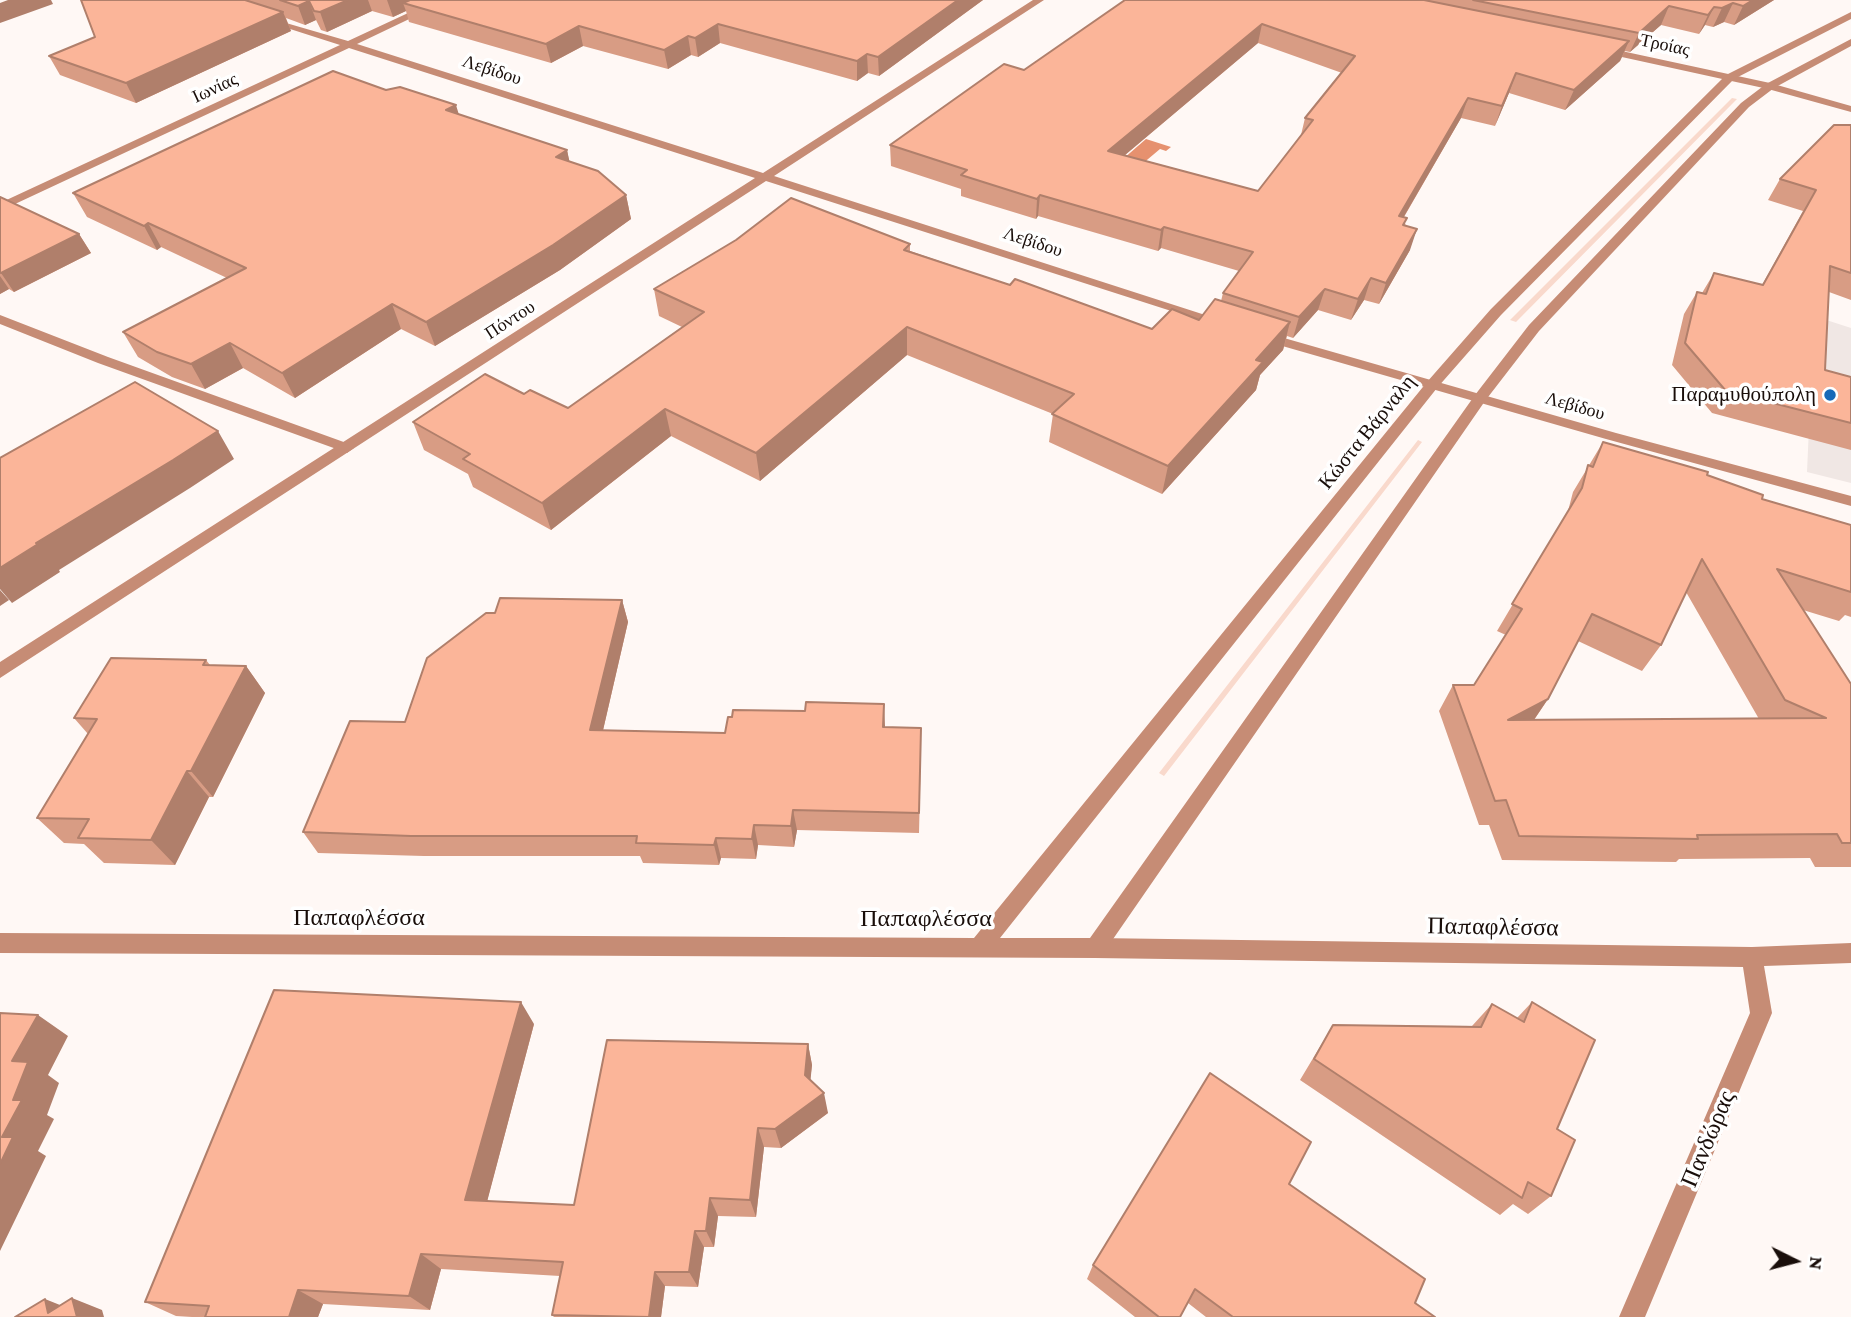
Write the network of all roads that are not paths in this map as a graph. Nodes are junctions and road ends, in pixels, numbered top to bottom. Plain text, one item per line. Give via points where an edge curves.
1 (444, 0) edge
2 (1039, 0) edge
3 (247, 12) edge
4 (1851, 15) edge
5 (1851, 42) edge
6 (348, 45) junction
7 (1588, 47) edge
8 (1730, 77) junction
9 (1770, 86) junction
10 (1851, 109) edge
11 (767, 177) junction
12 (0, 207) edge
13 (0, 319) edge
14 (1231, 325) edge
15 (1257, 334) edge
16 (1432, 385) junction
17 (1480, 398) junction
18 (347, 448) junction
19 (1851, 501) edge
20 (0, 671) edge
21 (0, 943) edge
22 (981, 946) junction
23 (1095, 948) junction
24 (1851, 953) edge
25 (1752, 957) junction
26 (1632, 1317) edge

1 - 6 street, Ιωνίας
2 - 11 street, Πόντου
3 - 6 street, Λεβίδου
4 - 8 street, Κώστα Βάρναλη
5 - 9 street
6 - 11 street, Λεβίδου
6 - 12 street, Ιωνίας
7 - 8 street, Τροίας
8 - 9 street, Τροίας
8 - 16 street, Κώστα Βάρναλη via 1496,312
9 - 10 street, Τροίας
9 - 17 street via 1745,105 1534,328
11 - 14 street, Λεβίδου
11 - 18 street, Πόντου
13 - 18 street
15 - 16 street, Λεβίδου
16 - 17 street, Λεβίδου
16 - 22 street, Κώστα Βάρναλη
17 - 19 street, Λεβίδου
17 - 23 street
18 - 20 street, Πόντου
21 - 22 street, Παπαφλέσσα
22 - 23 street, Παπαφλέσσα
23 - 25 street, Παπαφλέσσα
24 - 25 street, Παπαφλέσσα
25 - 26 street, Πανδώρας via 1761,1013

